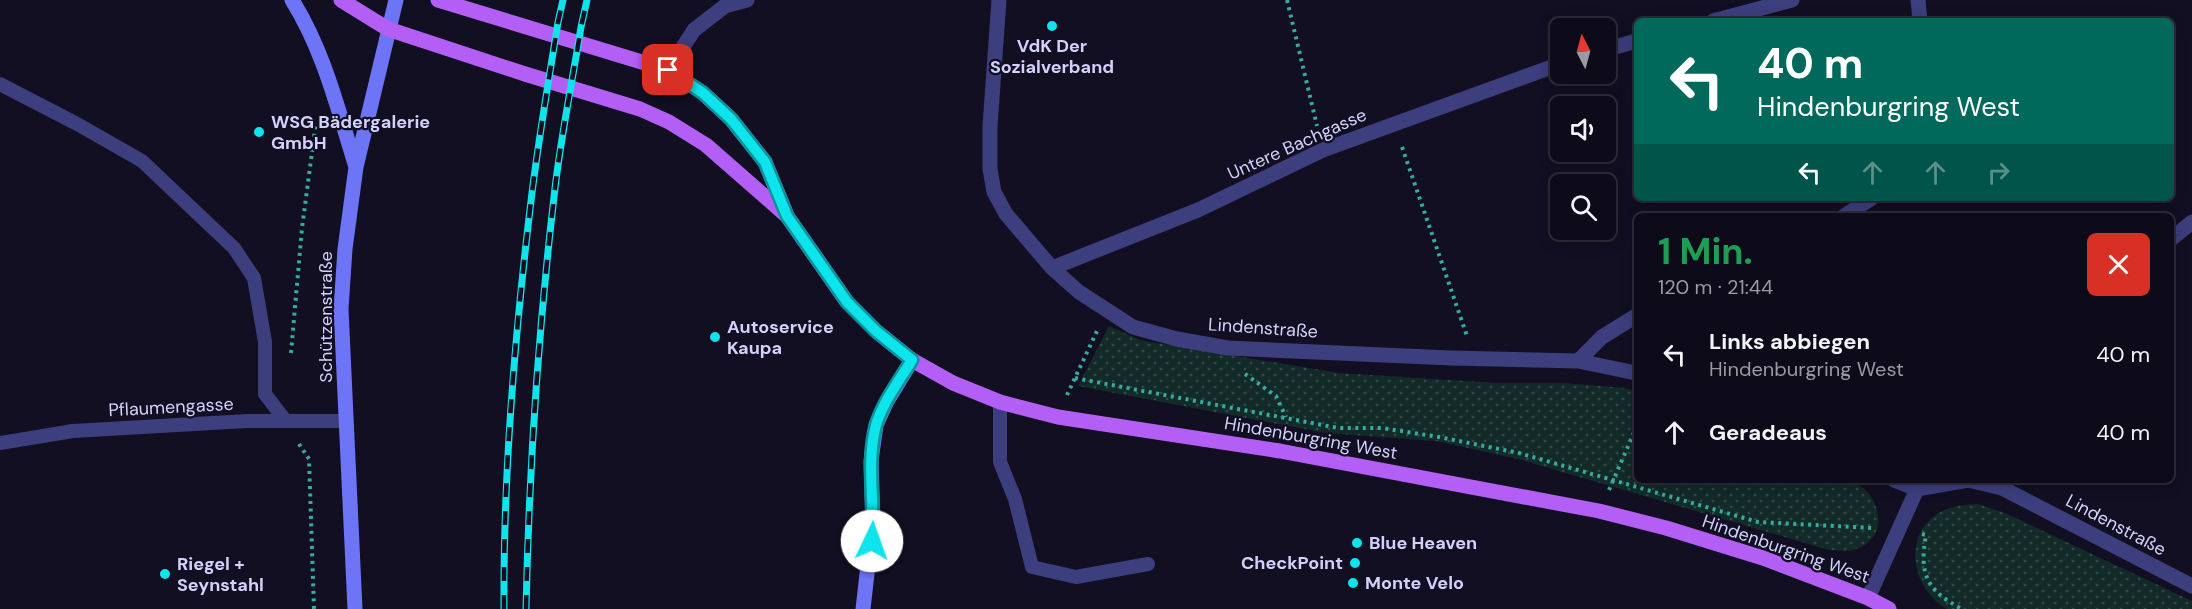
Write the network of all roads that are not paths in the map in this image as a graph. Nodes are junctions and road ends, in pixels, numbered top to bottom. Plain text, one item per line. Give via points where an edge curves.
1 (292, 0) edge
2 (340, 0) edge
3 (396, 0) edge
4 (438, 0) edge
5 (747, 0) edge
6 (999, 0) edge
7 (1792, 0) edge
8 (1918, 0) edge
9 (724, 3) edge
10 (1724, 18) edge
11 (1920, 18) edge
12 (388, 29) junction
13 (1634, 42) edge
14 (1616, 47) edge
15 (1550, 68) edge
16 (668, 70) junction
17 (0, 84) edge
18 (356, 167) junction
19 (1867, 201) edge
20 (1849, 213) edge
21 (787, 216) junction
22 (2192, 222) edge
23 (2174, 237) edge
24 (1052, 268) junction
25 (1634, 317) edge
26 (912, 360) junction
27 (1578, 361) junction
28 (1634, 373) edge
29 (1000, 402) junction
30 (285, 420) junction
31 (346, 421) junction
32 (0, 443) edge
33 (1902, 483) edge
34 (1940, 483) edge
35 (1981, 483) edge
36 (1917, 489) junction
37 (1148, 564) dead end
38 (2192, 586) edge
39 (1868, 598) junction
40 (354, 609) edge
41 (863, 609) edge
42 (1889, 609) edge

1 - 18 main road via 325,65
2 - 12 main road
3 - 12 main road, Schützenstraße
4 - 16 main road
5 - 9 street
6 - 24 street, Lindenstraße via 990,126 994,192 1006,214
7 - 10 street
8 - 11 street
9 - 16 street via 694,30
12 - 18 main road, Schützenstraße
12 - 21 main road via 640,109 669,122 706,145
13 - 14 street
15 - 24 street, Untere Bachgasse via 1323,150 1198,210
16 - 21 main road via 703,93 731,119 765,162
17 - 30 lane via 142,161 234,248 254,278 265,342 265,394
18 - 31 main road, Schützenstraße via 341,309
19 - 20 street
21 - 26 main road, Hindenburgring West via 847,302
22 - 23 street
24 - 27 street, Lindenstraße via 1079,292 1133,327 1177,339 1228,348
25 - 27 street via 1602,337
26 - 29 main road, Hindenburgring West via 953,383
26 - 41 main road via 876,425 871,461 873,521
27 - 28 street, Lindenstraße
29 - 37 lane via 1000,462 1015,499 1032,567 1076,577
29 - 39 main road, Hindenburgring West via 1058,417 1280,451 1599,511 1763,558
30 - 31 lane, Pflaumengasse
30 - 32 lane, Pflaumengasse via 74,431
31 - 40 main road, Schützenstraße
33 - 36 street
34 - 36 street, Lindenstraße
35 - 38 street, Lindenstraße via 2002,488
36 - 39 street
39 - 42 main road, Hindenburgring West

